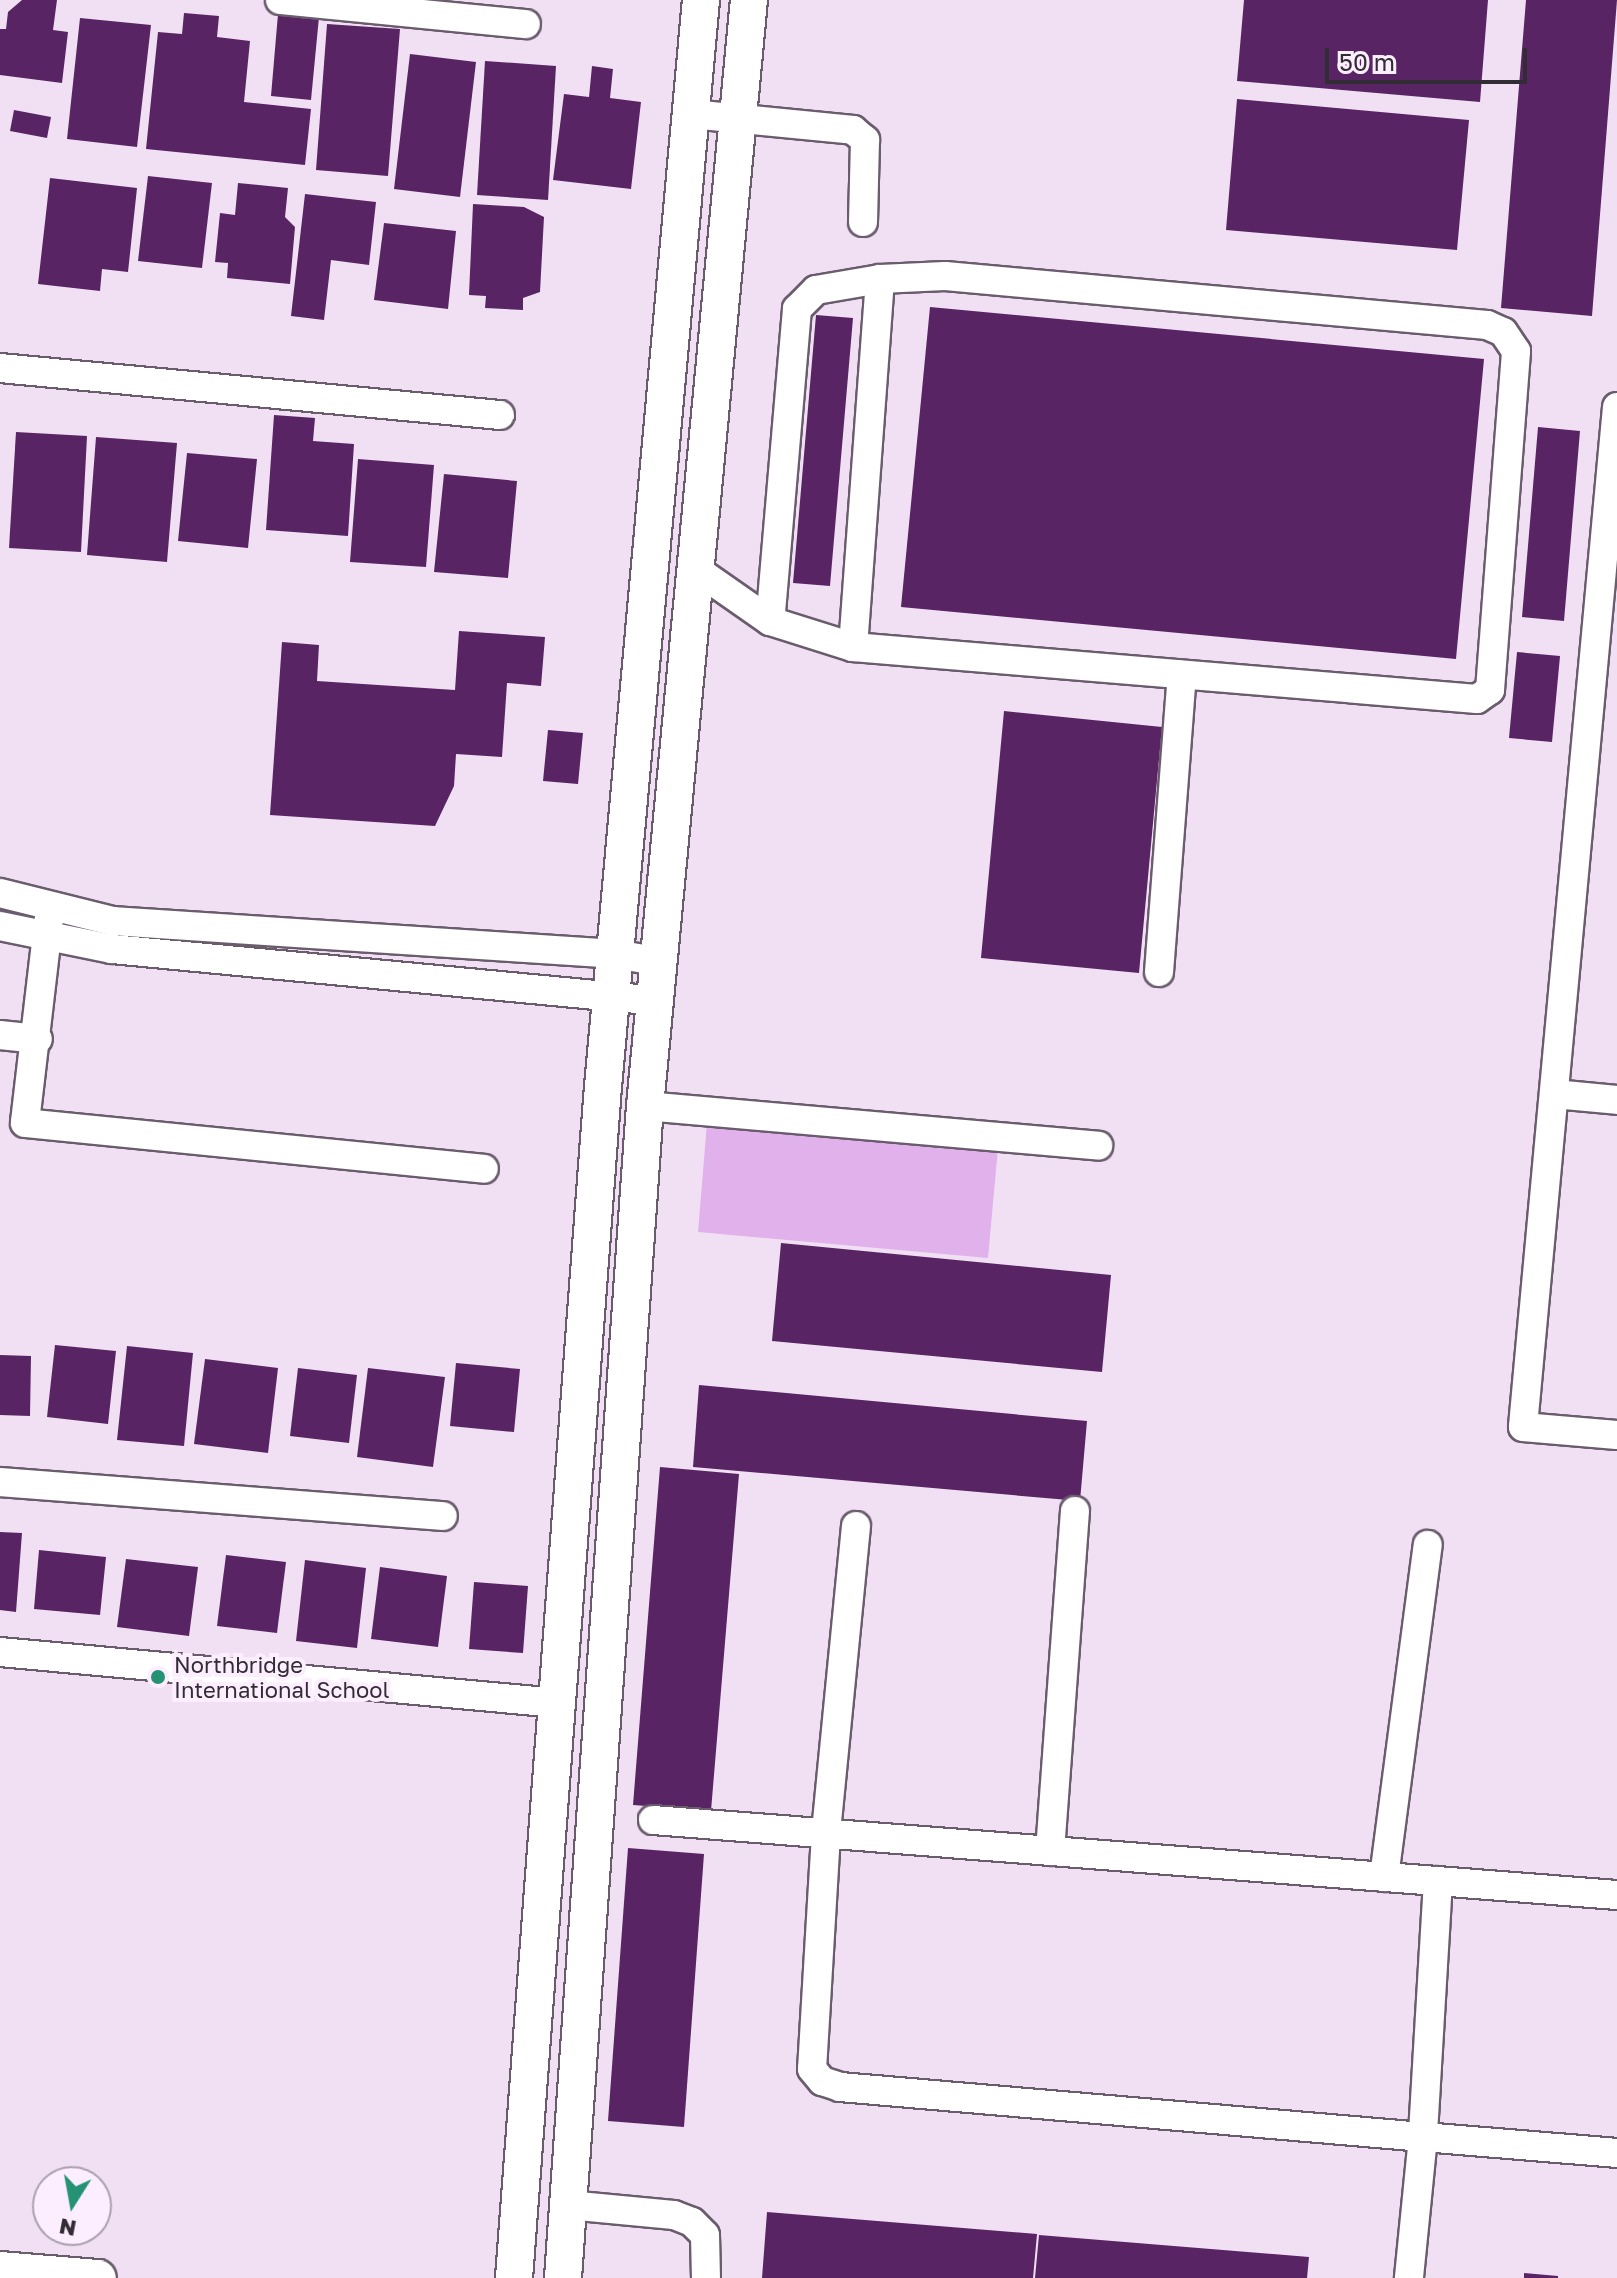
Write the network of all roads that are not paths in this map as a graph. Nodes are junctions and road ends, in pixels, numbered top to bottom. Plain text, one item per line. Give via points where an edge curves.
1 (280, 0) edge
2 (701, 0) edge
3 (749, 0) edge
4 (526, 24) dead end
5 (691, 114) junction
6 (739, 118) junction
7 (863, 222) dead end
8 (880, 279) junction
9 (0, 368) edge
10 (1617, 407) edge
11 (500, 415) dead end
12 (694, 568) junction
13 (770, 621) junction
14 (853, 647) junction
15 (1182, 675) junction
16 (0, 893) edge
17 (50, 909) junction
18 (0, 926) edge
19 (49, 939) junction
20 (615, 954) junction
21 (661, 962) junction
22 (1159, 972) dead end
23 (611, 996) junction
24 (658, 1001) junction
25 (0, 1035) edge
26 (38, 1039) junction
27 (1554, 1094) junction
28 (1617, 1100) edge
29 (645, 1106) junction
30 (1098, 1146) dead end
31 (484, 1169) dead end
32 (1617, 1435) edge
33 (0, 1482) edge
34 (1075, 1511) dead end
35 (443, 1516) dead end
36 (856, 1526) dead end
37 (1428, 1545) dead end
38 (0, 1652) edge
39 (557, 1703) junction
40 (653, 1820) dead end
41 (826, 1834) junction
42 (1050, 1851) junction
43 (1384, 1877) junction
44 (1438, 1881) junction
45 (1617, 1895) edge
46 (1423, 2137) junction
47 (1617, 2153) edge
48 (568, 2205) junction
49 (0, 2270) edge
50 (98, 2278) edge
51 (514, 2278) edge
52 (563, 2278) edge
53 (706, 2278) edge
54 (1409, 2278) edge

1 - 4 street
2 - 5 main road
3 - 6 main road
5 - 6 street
5 - 20 main road
6 - 7 street via 853,130 865,140
6 - 12 main road
8 - 13 street via 816,290 797,309
8 - 14 street
8 - 15 street via 945,276 1487,325 1511,339 1515,366 1486,695 1477,699
9 - 11 street
10 - 27 street
12 - 13 street
12 - 21 main road
13 - 14 street
14 - 15 street
15 - 22 street
16 - 17 street
17 - 19 street
17 - 20 street via 112,921
18 - 19 street
19 - 23 street
19 - 26 street
20 - 21 street
20 - 23 main road
21 - 24 main road
23 - 24 street
23 - 39 main road
24 - 29 main road
25 - 26 street
26 - 31 street via 25,1123
27 - 28 street
27 - 32 street via 1523,1427
29 - 30 street
29 - 48 main road
33 - 35 street
34 - 42 street
36 - 41 street
37 - 43 street
38 - 39 street
39 - 51 main road
40 - 41 street
41 - 42 street
41 - 46 street via 811,2044 812,2069 822,2081 840,2087
42 - 43 street
43 - 44 street
44 - 45 street
44 - 46 street
46 - 47 street
46 - 54 street
48 - 52 main road
48 - 53 street via 674,2215 692,2222 705,2235
49 - 50 main road

